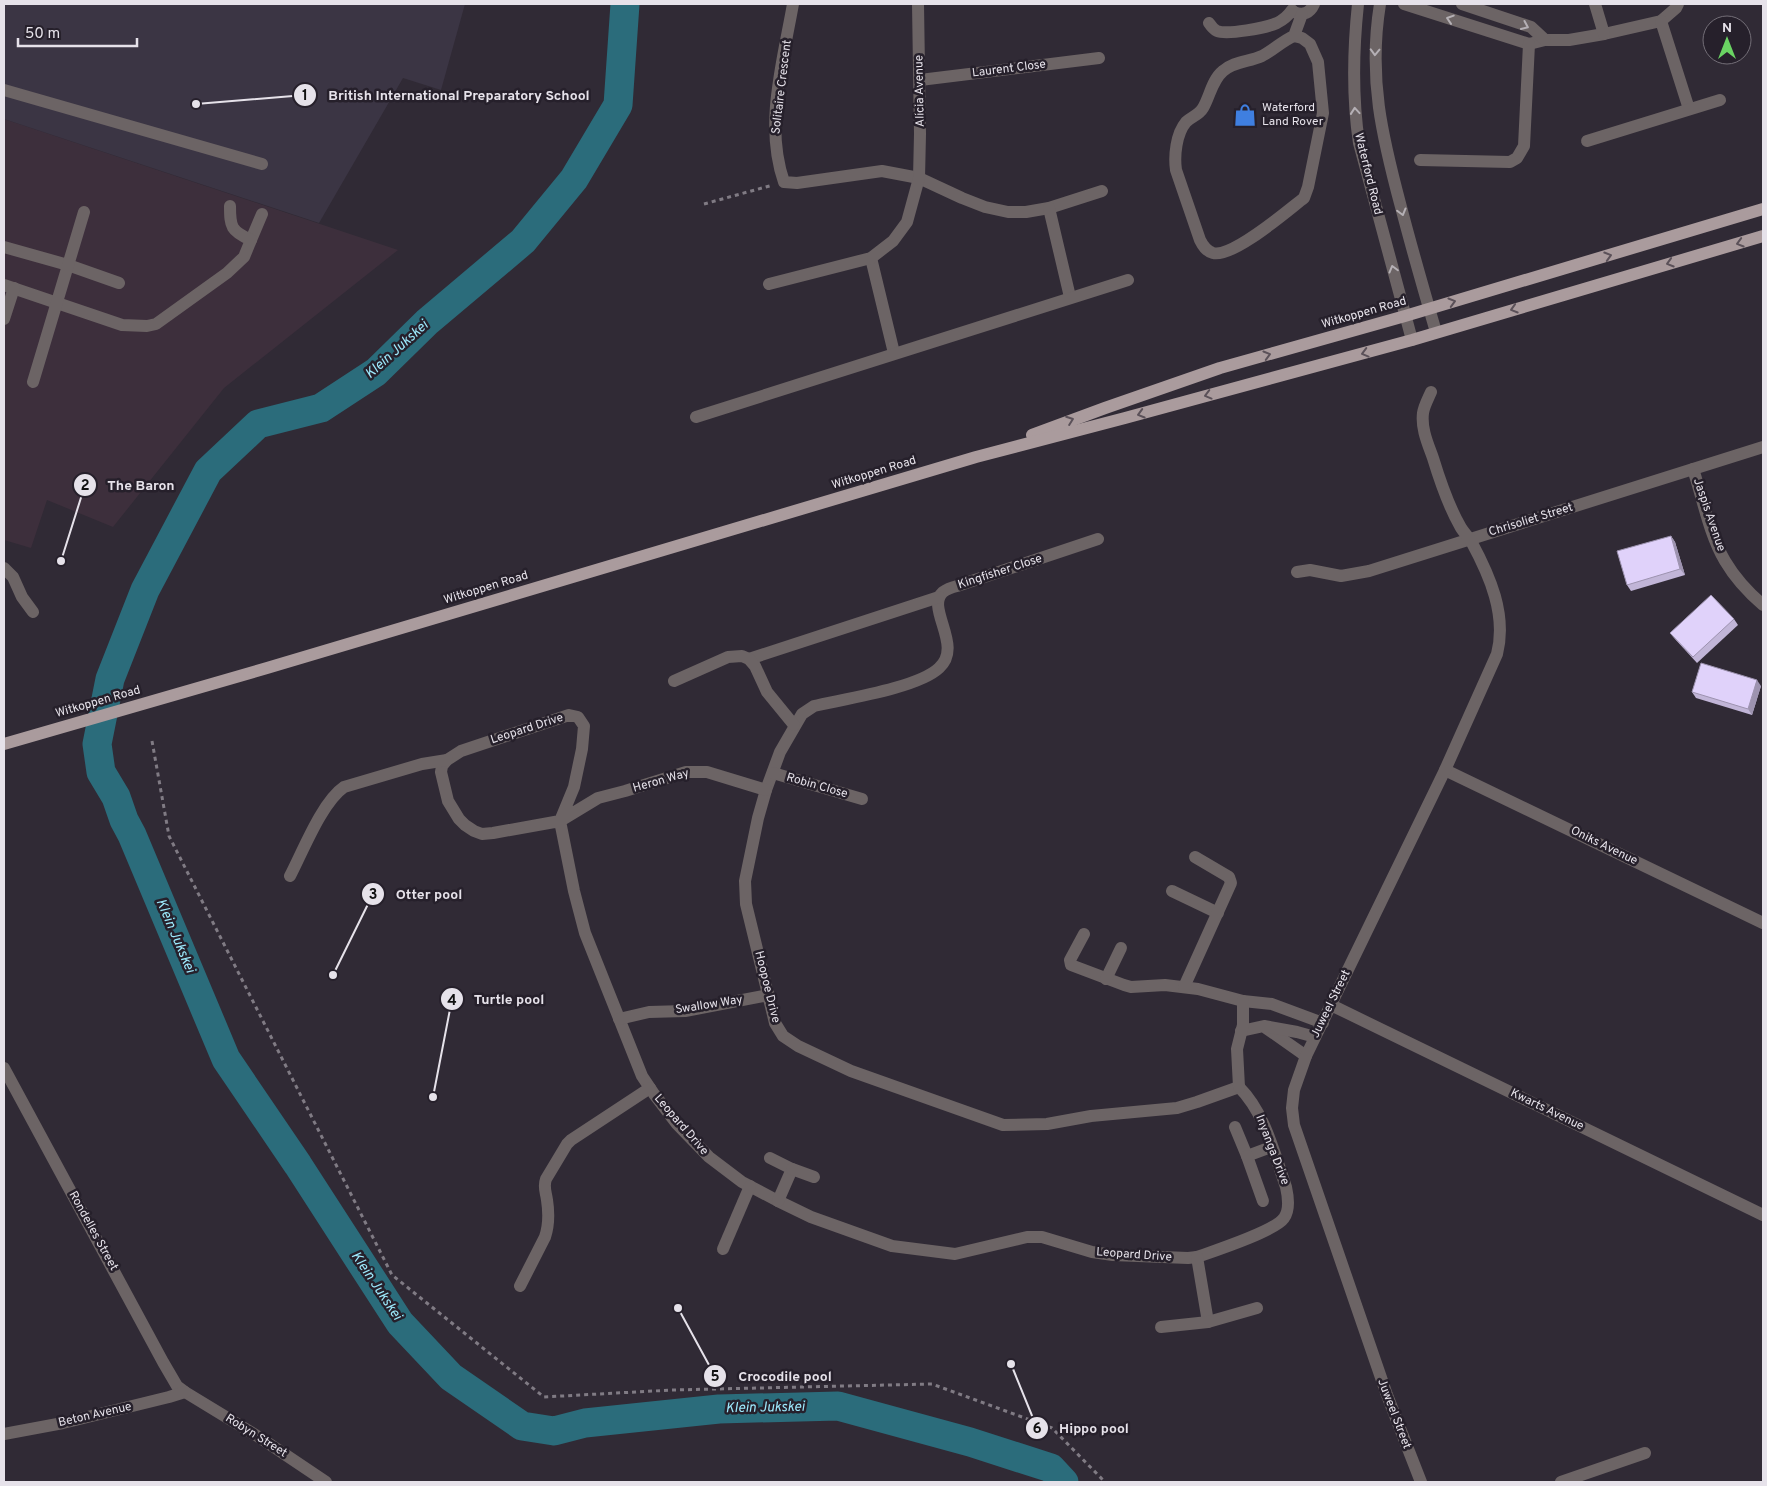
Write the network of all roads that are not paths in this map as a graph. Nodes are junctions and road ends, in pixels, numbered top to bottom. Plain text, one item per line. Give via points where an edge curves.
1 (793, 4) edge
2 (918, 4) edge
3 (1314, 4) edge
4 (1358, 4) edge
5 (1380, 4) edge
6 (1404, 4) edge
7 (1462, 4) edge
8 (1595, 4) edge
9 (1678, 4) edge
10 (1294, 9) edge
11 (1661, 21) junction
12 (1209, 23) dead end
13 (1604, 34) junction
14 (1294, 36) junction
15 (1545, 40) junction
16 (1529, 44) junction
17 (1099, 58) dead end
18 (920, 80) junction
19 (4, 90) edge
20 (1720, 100) dead end
21 (1689, 109) junction
22 (1587, 141) dead end
23 (1420, 160) dead end
24 (262, 164) dead end
25 (919, 178) junction
26 (1102, 191) dead end
27 (230, 206) dead end
28 (1049, 208) junction
29 (1763, 209) edge
30 (84, 212) dead end
31 (262, 214) dead end
32 (1763, 236) edge
33 (251, 240) junction
34 (4, 247) edge
35 (870, 258) junction
36 (68, 265) junction
37 (1128, 280) dead end
38 (119, 283) dead end
39 (769, 284) dead end
40 (9, 286) edge
41 (1070, 297) junction
42 (56, 302) junction
43 (1430, 309) junction
44 (1405, 316) junction
45 (4, 318) edge
46 (1436, 332) junction
47 (1412, 340) junction
48 (894, 353) junction
49 (33, 382) dead end
50 (1431, 392) dead end
51 (696, 417) dead end
52 (1763, 447) edge
53 (976, 457) junction
54 (1693, 470) junction
55 (1098, 539) dead end
56 (1470, 540) junction
57 (4, 568) edge
58 (1297, 572) dead end
59 (939, 597) junction
60 (1763, 606) edge
61 (33, 612) dead end
62 (749, 659) junction
63 (674, 681) dead end
64 (794, 725) junction
65 (4, 744) edge
66 (447, 760) junction
67 (1445, 770) junction
68 (772, 773) junction
69 (766, 790) junction
70 (862, 799) dead end
71 (560, 821) junction
72 (1195, 857) dead end
73 (290, 876) dead end
74 (1172, 892) dead end
75 (1218, 913) junction
76 (1763, 923) edge
77 (1084, 934) dead end
78 (1121, 948) dead end
79 (1106, 979) junction
80 (1184, 987) junction
81 (769, 995) junction
82 (1243, 1001) junction
83 (1331, 1006) junction
84 (619, 1020) junction
85 (1323, 1023) junction
86 (1264, 1026) junction
87 (1241, 1031) junction
88 (1315, 1037) junction
89 (1306, 1056) junction
90 (4, 1068) edge
91 (1239, 1087) junction
92 (650, 1088) junction
93 (1235, 1127) dead end
94 (1271, 1147) junction
95 (1247, 1156) junction
96 (770, 1158) dead end
97 (792, 1169) junction
98 (814, 1177) dead end
99 (750, 1186) junction
100 (778, 1201) junction
101 (1263, 1201) dead end
102 (1763, 1215) edge
103 (1284, 1218) joint
104 (723, 1248) dead end
105 (1198, 1257) junction
106 (520, 1286) dead end
107 (1257, 1308) dead end
108 (1208, 1322) junction
109 (1161, 1327) dead end
110 (185, 1392) junction
111 (4, 1434) edge
112 (1645, 1453) dead end
113 (326, 1482) edge
114 (1421, 1482) edge
115 (1561, 1482) edge

1 - 25 street, Solitaire Crescent via 776,116 777,155 784,182 882,171
2 - 18 street, Alicia Avenue
3 - 10 street via 1311,10
44 -> 4 street, Waterford Road via 1359,143 1353,66
5 -> 43 street, Waterford Road via 1375,58 1380,123
16 -> 6 street
7 -> 15 street via 1530,27
8 - 13 street
9 - 11 street
10 - 12 street via 1287,17 1266,27 1223,33 1214,30
10 - 14 street
11 - 13 street
11 - 21 street
13 - 15 street
14 - 14 street via 1261,57 1225,69 1218,76 1203,109 1186,123 1176,146 1176,170 1200,240 1205,249 1214,253 1239,247 1304,198 1323,113 1318,62 1310,44
15 - 16 street
16 - 23 street via 1524,146 1517,158 1510,162
17 - 18 street, Laurent Close
18 - 25 street, Alicia Avenue
19 - 24 street
20 - 21 street
21 - 22 street
25 - 28 street via 997,210 1026,212
25 - 35 street, Alicia Avenue via 907,222 893,241
26 - 28 street
27 - 33 street via 231,226
28 - 41 street
43 -> 29 main road, Witkoppen Road
30 - 36 street
31 - 33 street
32 -> 46 main road, Witkoppen Road
33 - 42 street via 244,257 227,273 156,324 122,324
34 - 36 street
35 - 39 street
35 - 48 street
36 - 38 street
36 - 42 street
37 - 41 street
40 - 42 street
40 - 45 street
41 - 48 street
42 - 49 street
43 - 44 main road, Witkoppen Road
43 - 46 street, Waterford Road
44 - 47 street, Waterford Road
53 -> 44 main road, Witkoppen Road via 1203,374
46 - 47 main road, Witkoppen Road
47 -> 53 main road, Witkoppen Road
48 - 51 street
50 - 56 street, Juweel Street via 1423,412 1424,435 1460,527
52 - 54 street, Chrisoliet Street
53 - 65 main road, Witkoppen Road
54 - 56 street, Chrisoliet Street
54 - 60 street, Jaspis Avenue via 1724,559 1733,574
55 - 59 street, Kingfisher Close via 957,586
56 - 58 street, Chrisoliet Street via 1358,574 1341,576 1310,570
56 - 67 street, Juweel Street via 1492,584 1498,605 1500,645
57 - 61 street via 13,577
59 - 62 street, Kingfisher Close
59 - 64 street, Hoopoe Drive via 948,647 940,668 903,686 814,706
62 - 63 street, Kingfisher Close via 728,657
62 - 64 street via 767,692
64 - 68 street, Hoopoe Drive
66 - 71 street via 441,772 448,801 459,819 474,831 493,833
66 - 71 street, Leopard Drive via 461,751 569,715 578,717 584,726 582,749 574,787
66 - 73 street via 422,764 344,787 337,792 324,810
67 - 76 street, Oniks Avenue
67 - 83 street, Juweel Street
68 - 69 street, Hoopoe Drive
68 - 70 street, Robin Close
69 - 71 street, Heron Way via 707,772 686,772 598,798
69 - 81 street, Hoopoe Drive via 746,873 745,891
71 - 84 street, Leopard Drive via 585,933
72 - 75 street via 1231,880
74 - 75 street
75 - 80 street
77 - 79 street via 1070,960 1071,965
78 - 79 street
79 - 80 street via 1131,987
80 - 82 street
81 - 84 street, Swallow Way via 692,1010 648,1012
81 - 91 street, Hoopoe Drive via 780,1033 798,1046 851,1071 1003,1125 1046,1124 1169,1109
82 - 85 street via 1272,1004
82 - 87 street
83 - 85 street, Juweel Street
83 - 102 street, Kwarts Avenue
84 - 92 street, Leopard Drive
85 - 88 street, Juweel Street
86 - 87 street
86 - 88 street
86 - 89 street
87 - 91 street via 1237,1049
88 - 89 street, Juweel Street
89 - 114 street, Juweel Street via 1294,1090 1294,1125 1386,1395
90 - 110 street, Rondelles Street via 163,1362 177,1386
91 - 94 street, Inyanga Drive via 1260,1115
92 - 99 street, Leopard Drive via 692,1141 721,1167
92 - 106 street via 567,1144 544,1184 548,1229
93 - 95 street
94 - 95 street
94 - 103 street, Inyanga Drive via 1288,1194
95 - 101 street
96 - 97 street
97 - 98 street
97 - 100 street
99 - 100 street, Leopard Drive
99 - 104 street
100 - 105 street, Leopard Drive via 811,1217 892,1246 919,1250 955,1254 1022,1238 1042,1237 1113,1255
103 - 105 street, Leopard Drive via 1270,1228
105 - 108 street
107 - 108 street
108 - 109 street
110 - 111 street, Beton Avenue via 63,1423
110 - 113 street, Robyn Street
112 - 115 street

